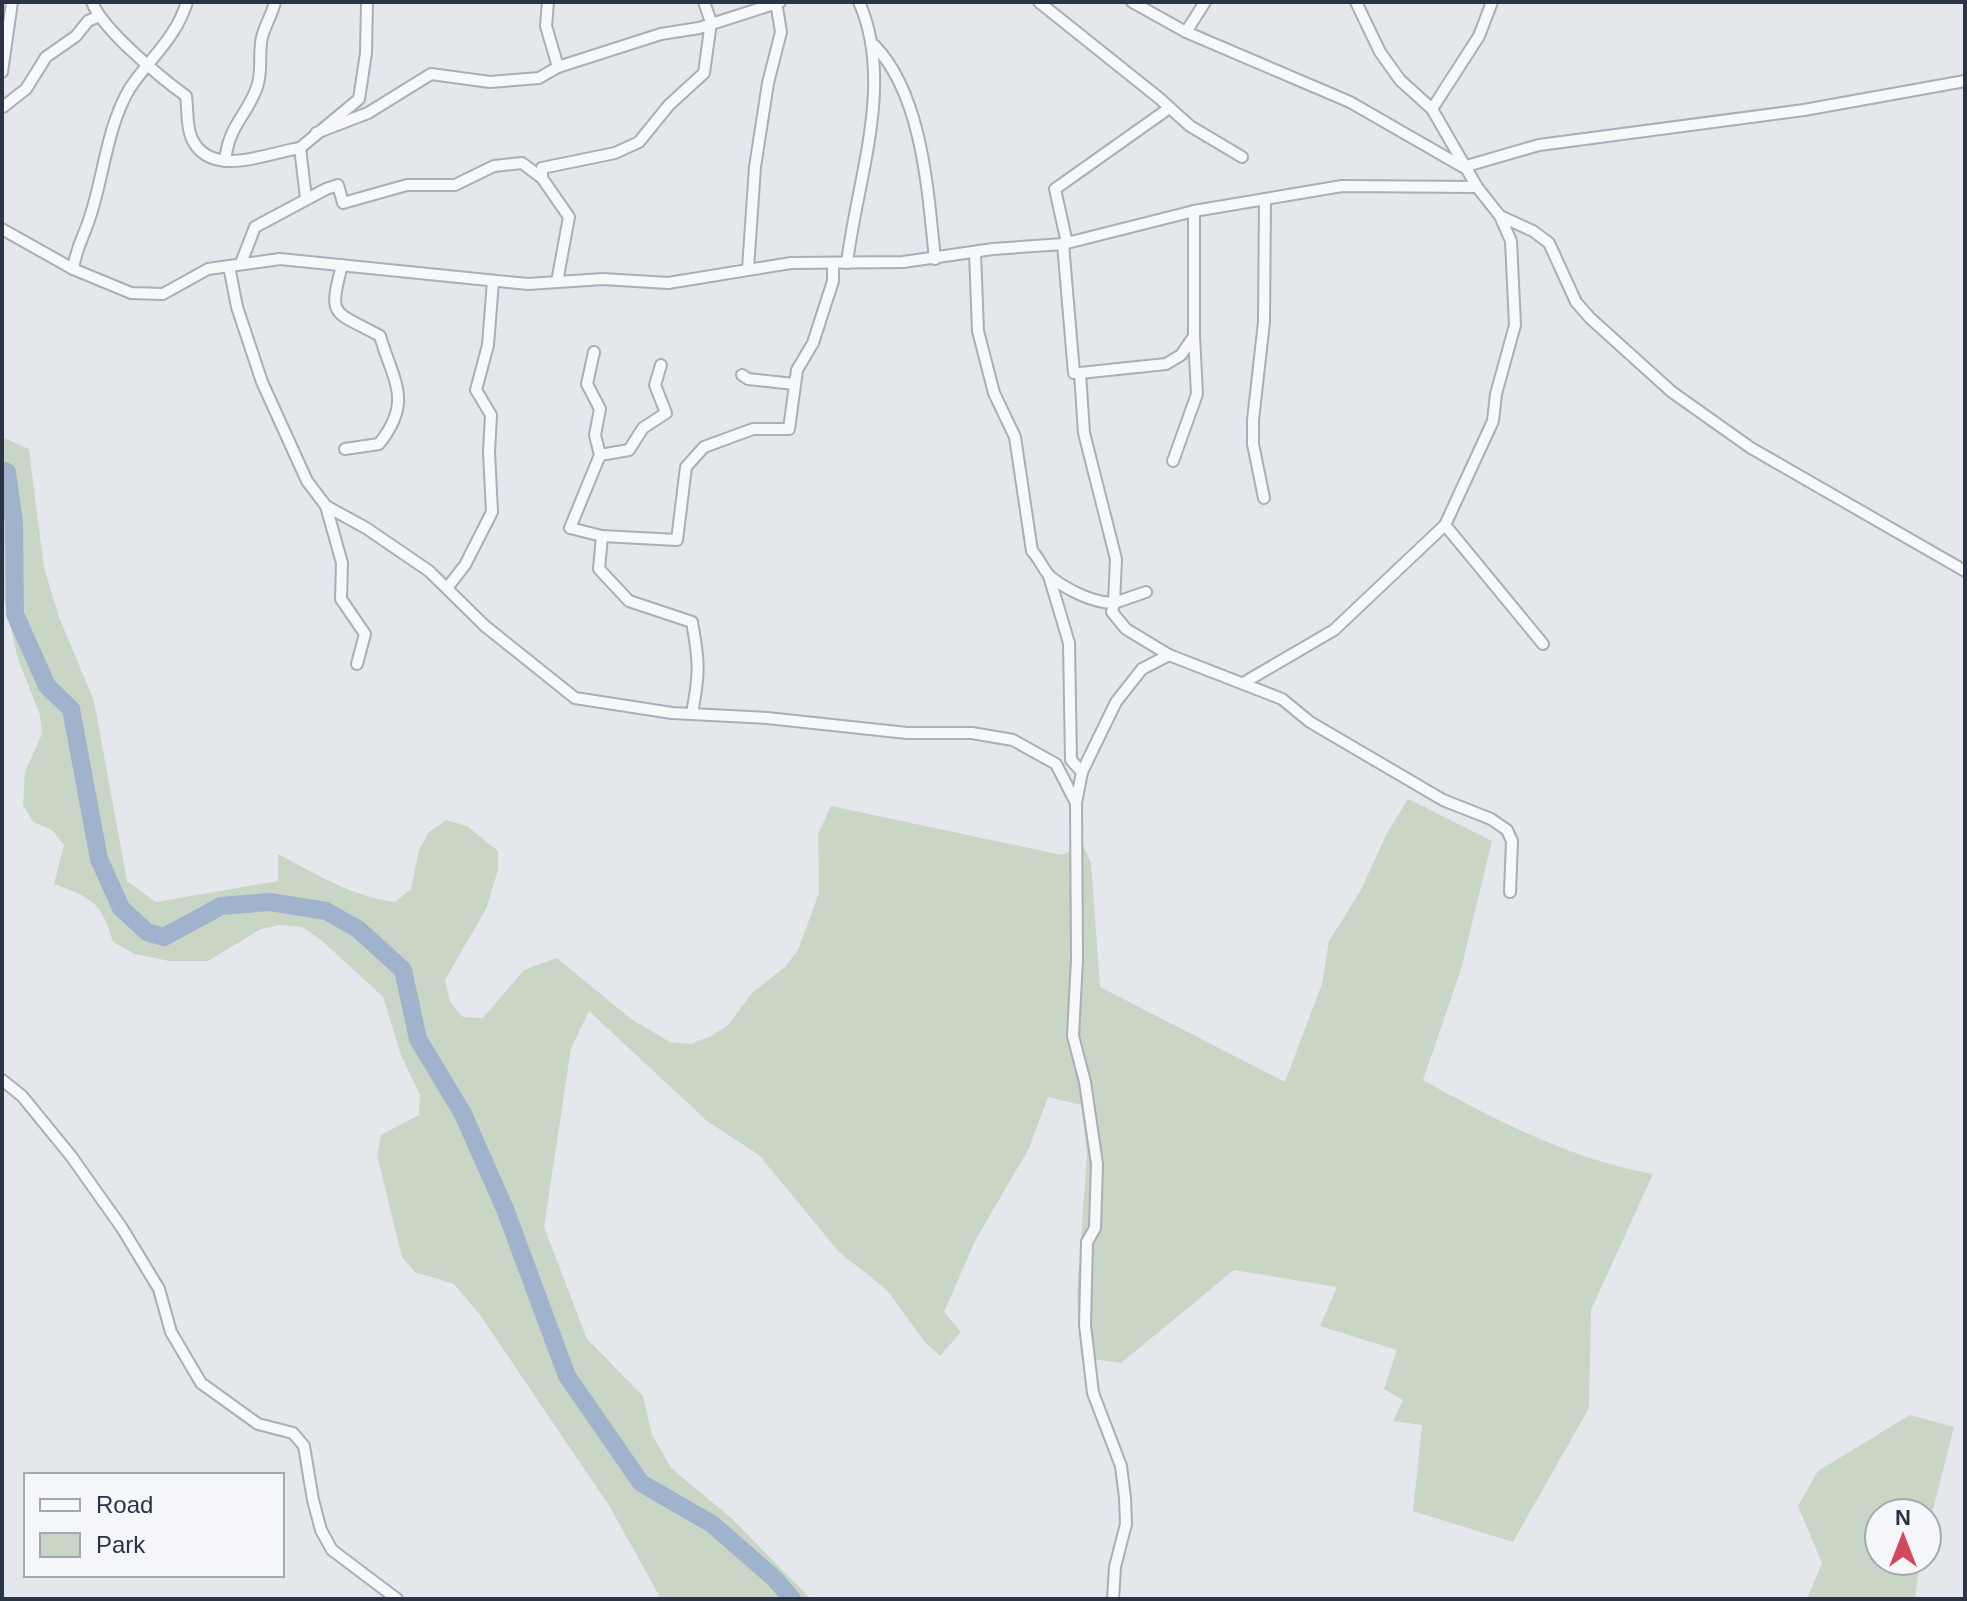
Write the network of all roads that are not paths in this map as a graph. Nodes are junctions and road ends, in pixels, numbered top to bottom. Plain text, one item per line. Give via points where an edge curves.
1 (12, 2) edge
2 (92, 2) edge
3 (187, 2) edge
4 (275, 2) edge
5 (367, 2) edge
6 (548, 2) edge
7 (704, 2) edge
8 (777, 2) edge
9 (859, 2) edge
10 (1039, 2) edge
11 (1132, 2) edge
12 (1205, 2) edge
13 (1356, 2) edge
14 (1492, 2) edge
15 (97, 17) junction
16 (711, 22) junction
17 (1186, 32) junction
18 (874, 45) junction
19 (4, 56) edge
20 (147, 67) junction
21 (558, 67) junction
22 (2, 72) edge
23 (1965, 81) edge
24 (2, 106) edge
25 (1168, 109) junction
26 (1432, 109) junction
27 (316, 133) junction
28 (300, 148) junction
29 (1242, 157) dead end
30 (225, 161) junction
31 (1463, 167) junction
32 (542, 178) junction
33 (1477, 187) junction
34 (306, 198) junction
35 (1265, 199) junction
36 (1194, 211) junction
37 (1500, 216) junction
38 (2, 229) edge
39 (1065, 243) junction
40 (975, 253) junction
41 (935, 259) junction
42 (241, 263) junction
43 (833, 263) junction
44 (847, 263) junction
45 (342, 265) junction
46 (229, 266) junction
47 (73, 269) junction
48 (748, 269) junction
49 (493, 281) junction
50 (557, 282) junction
51 (1194, 336) junction
52 (594, 352) dead end
53 (661, 365) dead end
54 (1080, 373) junction
55 (742, 375) dead end
56 (794, 384) junction
57 (345, 449) dead end
58 (600, 455) junction
59 (1173, 461) dead end
60 (1264, 498) dead end
61 (326, 506) junction
62 (1445, 525) junction
63 (602, 536) junction
64 (1965, 571) edge
65 (1049, 576) junction
66 (447, 588) junction
67 (1146, 592) dead end
68 (1114, 603) junction
69 (1543, 644) dead end
70 (1169, 655) junction
71 (357, 664) dead end
72 (1245, 682) junction
73 (692, 713) junction
74 (1082, 772) junction
75 (1076, 803) junction
76 (1510, 892) dead end
77 (2, 1080) edge
78 (397, 1599) edge
79 (1113, 1599) edge

1 - 19 street
2 - 15 street
3 - 20 street via 166,46
4 - 30 street via 262,36 256,91 240,113
5 - 27 street via 359,99
6 - 21 street via 546,26
7 - 16 street
8 - 16 street
8 - 48 street via 781,32 755,167
9 - 18 street
10 - 25 street
11 - 17 street
12 - 17 street
13 - 26 street via 1380,52 1400,80
14 - 26 street via 1479,36
15 - 20 street
15 - 24 street via 46,57 26,89
16 - 21 street
16 - 32 street via 704,73 639,142 615,153 542,168
17 - 31 street via 1350,102
18 - 41 street via 885,56 909,108 919,143
18 - 44 street via 871,127
19 - 22 street
20 - 30 street via 186,96 192,140 208,158
20 - 47 street via 118,117
21 - 27 street via 539,78 490,82 431,74 368,113
23 - 31 street via 1804,110 1539,145
25 - 29 street
25 - 39 street via 1055,189
26 - 31 street
27 - 28 street
28 - 30 street
28 - 34 street
31 - 33 street
32 - 34 street via 522,163 494,166 455,185 407,185 357,202 343,203 338,185
32 - 50 street via 569,217
33 - 35 street via 1371,184
33 - 37 street
34 - 42 street via 255,227
35 - 36 street
35 - 60 street via 1264,322 1253,420
36 - 39 street
36 - 51 street
37 - 62 street via 1511,241 1515,325 1493,421
37 - 64 street via 1549,243 1576,302 1672,392 1751,448
38 - 47 street
39 - 40 street
39 - 54 street via 1074,373
40 - 41 street
40 - 65 street via 984,359 1015,437 1032,551
41 - 44 street
42 - 45 street via 280,259
42 - 46 street
43 - 44 street
43 - 48 street
43 - 56 street via 833,281
45 - 49 street
45 - 57 street via 332,302 337,312 380,336 401,403 396,423 379,444
46 - 47 street via 208,269 163,294 131,293
46 - 61 street via 262,382 307,481
48 - 50 street via 668,283
49 - 50 street
49 - 66 street via 488,345 476,390 491,415 492,512
51 - 54 street via 1181,355 1166,364
51 - 59 street via 1197,394
52 - 58 street via 587,384 600,409 595,435
53 - 58 street via 655,385 666,413 643,428 629,450
54 - 68 street via 1084,433 1116,559
55 - 56 street
56 - 63 street via 789,429 753,429 719,441 704,447 686,467 677,540
58 - 63 street via 570,528
61 - 66 street via 366,528
61 - 71 street via 342,563 341,599 365,634
62 - 69 street
62 - 72 street via 1334,630
63 - 73 street via 599,569 612,585 629,601 692,622 699,645
65 - 68 street via 1091,599
65 - 74 street via 1069,643 1071,760
66 - 73 street via 485,626 575,698
67 - 68 street
68 - 70 street via 1112,612 1126,629
70 - 72 street
70 - 74 street via 1142,669 1116,702
72 - 76 street via 1282,699 1310,722 1443,800 1507,830 1512,841
73 - 75 street via 1013,740 1056,764
74 - 75 street
75 - 79 street via 1073,1036 1097,1164 1095,1228 1087,1242 1085,1325 1093,1393 1121,1466 1125,1498 1126,1524
77 - 78 street via 22,1096 71,1156 122,1228 159,1289 171,1332 201,1383 258,1424 293,1433 304,1446 321,1530 332,1550

